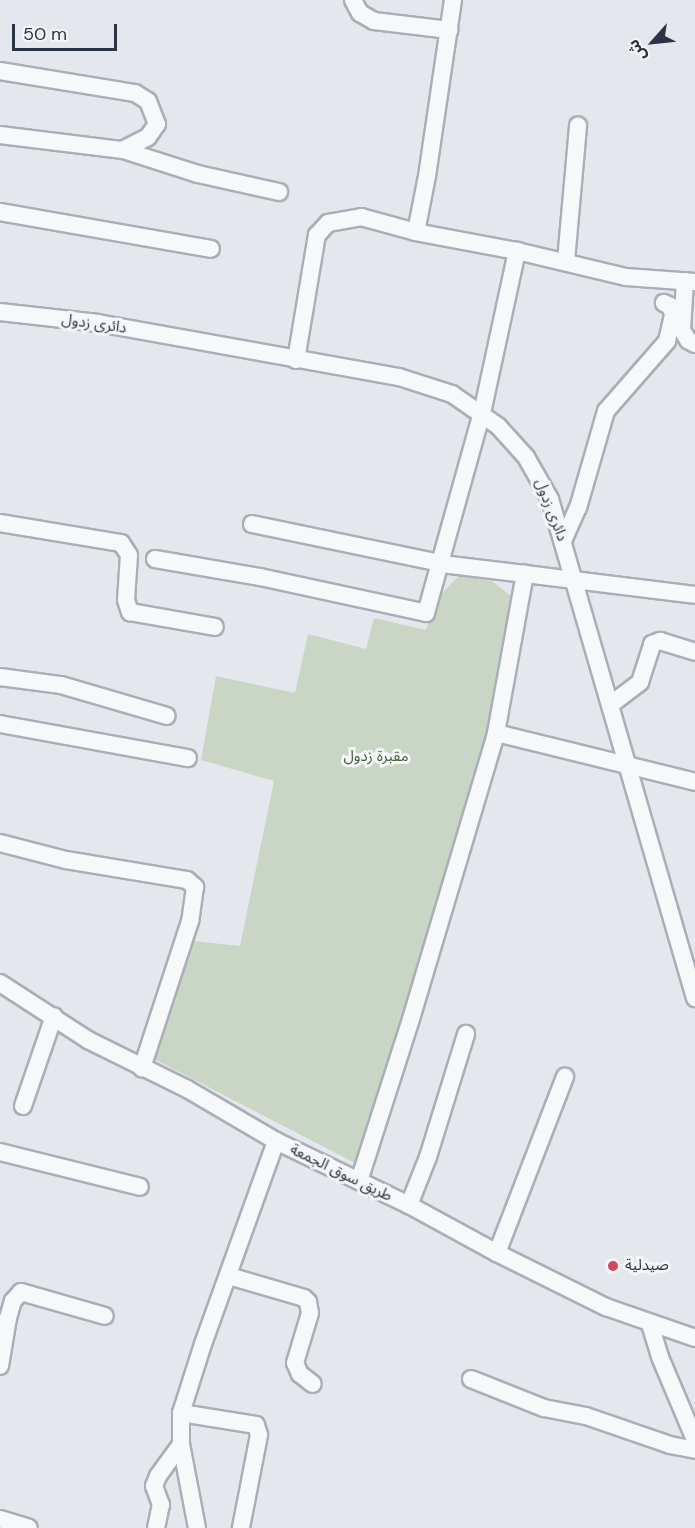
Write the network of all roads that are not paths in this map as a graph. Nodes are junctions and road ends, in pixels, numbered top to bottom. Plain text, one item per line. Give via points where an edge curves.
1 (353, 0) edge
2 (453, 0) edge
3 (449, 30) junction
4 (0, 71) edge
5 (578, 126) dead end
6 (0, 135) edge
7 (123, 150) junction
8 (279, 192) dead end
9 (0, 212) edge
10 (416, 232) junction
11 (211, 249) dead end
12 (517, 251) junction
13 (566, 261) junction
14 (690, 281) edge
15 (664, 303) dead end
16 (0, 312) edge
17 (695, 344) edge
18 (296, 360) junction
19 (482, 413) junction
20 (0, 524) edge
21 (252, 525) dead end
22 (563, 541) junction
23 (155, 559) dead end
24 (440, 563) junction
25 (525, 574) junction
26 (575, 582) junction
27 (695, 595) edge
28 (215, 627) dead end
29 (695, 652) edge
30 (0, 677) edge
31 (610, 705) junction
32 (167, 716) dead end
33 (0, 723) edge
34 (496, 733) junction
35 (188, 758) dead end
36 (628, 766) junction
37 (695, 782) edge
38 (0, 843) edge
39 (0, 983) edge
40 (695, 998) edge
41 (54, 1016) junction
42 (466, 1034) dead end
43 (142, 1068) junction
44 (565, 1077) dead end
45 (23, 1106) dead end
46 (276, 1142) junction
47 (0, 1152) edge
48 (359, 1181) junction
49 (140, 1187) dead end
50 (409, 1205) junction
51 (497, 1253) junction
52 (229, 1276) junction
53 (105, 1316) dead end
54 (650, 1324) junction
55 (695, 1338) edge
56 (0, 1366) edge
57 (471, 1379) dead end
58 (313, 1384) dead end
59 (181, 1413) junction
60 (695, 1440) edge
61 (181, 1444) junction
62 (695, 1450) edge
63 (0, 1519) edge
64 (29, 1528) edge
65 (156, 1528) edge
66 (197, 1528) edge
67 (241, 1528) edge

1 - 3 street via 360,13 374,21
2 - 3 street
3 - 10 street
4 - 7 street via 135,93 148,101 155,114 154,130
5 - 13 street
6 - 7 street
7 - 8 street via 198,174
9 - 11 street
10 - 12 street
10 - 18 street via 361,217 328,224 317,235
12 - 13 street
12 - 19 street
13 - 14 street via 626,277
14 - 17 street via 682,330
15 - 22 street via 673,314 670,334 606,411 578,508
16 - 18 street, دائرى زدول via 98,323
18 - 19 street, دائرى زدول via 418,381 452,394
19 - 22 street, دائرى زدول via 513,441 537,474 550,499
19 - 24 street
20 - 28 street via 121,543 129,555 126,600 130,612
21 - 24 street
22 - 26 street, دائرى زدول
23 - 24 street via 260,577 426,614
24 - 25 street
25 - 26 street
25 - 34 street
26 - 27 street
26 - 31 street, دائرى زدول
29 - 31 street via 660,641 652,644 640,682
30 - 32 street via 61,685
31 - 36 street, دائرى زدول
33 - 35 street
34 - 36 street
34 - 48 street
36 - 37 street
36 - 40 street, دائرى زدول
38 - 43 street via 66,860 187,880 195,887 190,921
39 - 41 street, طريق سوق الجمعة
41 - 43 street, طريق سوق الجمعة via 88,1040
41 - 45 street
42 - 50 street
43 - 46 street, طريق سوق الجمعة via 187,1089
44 - 51 street
46 - 48 street, طريق سوق الجمعة
46 - 52 street
47 - 49 street
48 - 50 street, طريق سوق الجمعة
50 - 51 street, طريق سوق الجمعة
51 - 54 street, طريق سوق الجمعة via 606,1307
52 - 58 street via 308,1302 310,1313 295,1363 300,1374
52 - 59 street
53 - 56 street via 21,1292 13,1301 8,1318
54 - 55 street, طريق سوق الجمعة
54 - 60 street
57 - 62 street via 557,1412 586,1416
59 - 61 street
59 - 67 street via 256,1425 259,1435
61 - 65 street via 154,1486 162,1505
61 - 66 street
63 - 64 street

